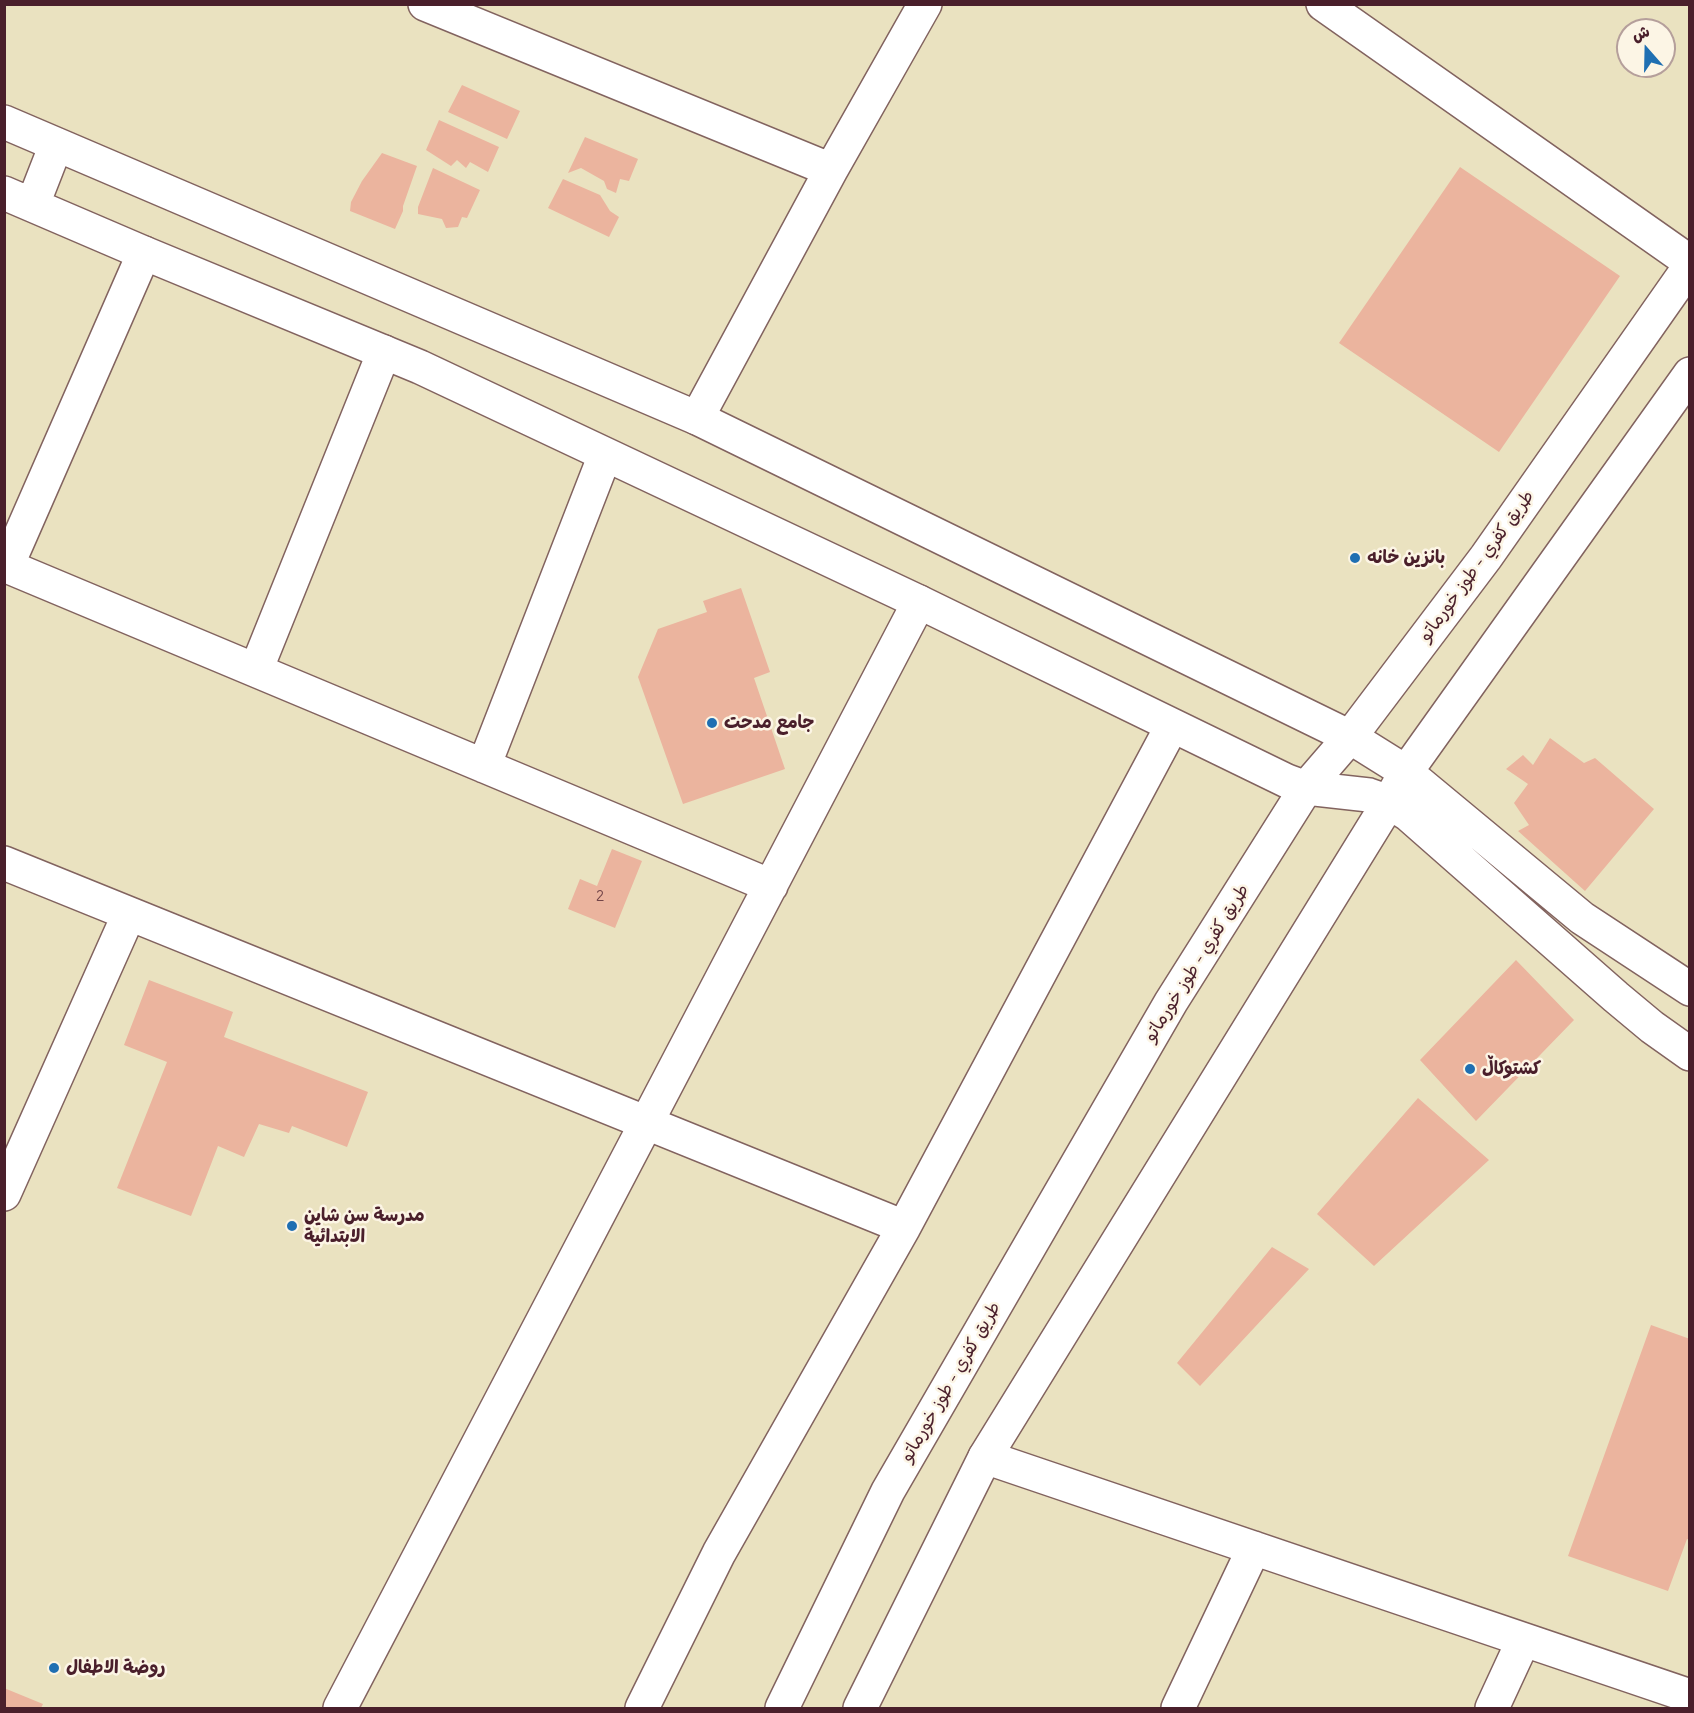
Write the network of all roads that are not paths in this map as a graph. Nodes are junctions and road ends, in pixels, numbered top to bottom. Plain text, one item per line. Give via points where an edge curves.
1 (425, 4) edge
2 (925, 4) edge
3 (1323, 4) edge
4 (4, 122) edge
5 (56, 145) junction
6 (831, 170) junction
7 (19, 199) edge
8 (144, 253) junction
9 (1689, 264) edge
10 (384, 352) junction
11 (1689, 374) edge
12 (697, 418) junction
13 (605, 455) junction
14 (6, 566) edge
15 (919, 602) junction
16 (256, 670) junction
17 (1172, 726) junction
18 (1350, 737) junction
19 (484, 766) junction
20 (1406, 772) junction
21 (1306, 788) junction
22 (1389, 802) junction
23 (4, 863) edge
24 (771, 886) junction
25 (129, 914) junction
26 (1689, 989) edge
27 (1689, 1054) edge
28 (647, 1122) junction
29 (4, 1194) edge
30 (904, 1227) junction
31 (985, 1457) junction
32 (1254, 1548) junction
33 (1523, 1641) junction
34 (1689, 1696) edge
35 (340, 1708) edge
36 (642, 1708) edge
37 (782, 1708) edge
38 (861, 1708) edge
39 (1179, 1708) edge
40 (1492, 1708) edge

1 - 6 street
2 - 6 street
3 - 9 street
4 - 5 street
5 - 7 street
5 - 12 street
6 - 12 street
7 - 8 street
8 - 10 street
8 - 14 street
9 - 18 street, طريق كفري - طوز خورماتو via 1486,556
10 - 13 street
10 - 16 street
11 - 20 street
12 - 18 street
13 - 15 street
13 - 19 street
14 - 16 street
15 - 17 street
15 - 24 street
16 - 19 street
17 - 21 street
17 - 30 street
18 - 20 street
18 - 21 street, طريق كفري - طوز خورماتو
19 - 24 street
20 - 22 street
20 - 26 street via 1582,918
21 - 22 street via 1369,795
21 - 37 street, طريق كفري - طوز خورماتو via 1171,1002 888,1491
22 - 27 street via 1409,814 1634,1012
22 - 31 street
23 - 25 street
24 - 28 street
25 - 28 street
25 - 29 street
28 - 30 street
28 - 35 street
30 - 36 street via 719,1553
31 - 32 street
31 - 38 street
32 - 33 street
32 - 39 street
33 - 34 street
33 - 40 street

